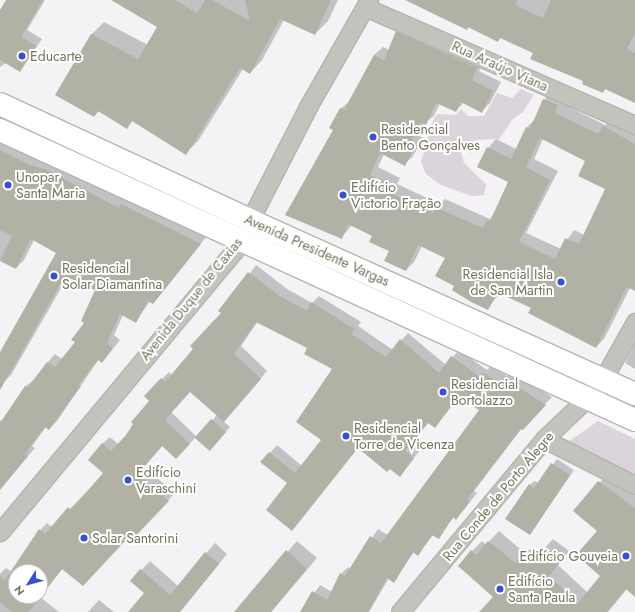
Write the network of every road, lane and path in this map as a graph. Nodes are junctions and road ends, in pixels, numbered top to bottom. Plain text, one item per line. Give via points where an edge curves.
1 (367, 4) edge
2 (0, 104) edge
3 (635, 125) edge
4 (0, 130) edge
5 (252, 220) junction
6 (240, 240) junction
7 (635, 322) edge
8 (604, 380) junction
9 (635, 394) edge
10 (586, 398) junction
11 (635, 420) edge
12 (544, 439) junction
13 (635, 485) edge
14 (0, 532) edge
15 (400, 612) edge

1 - 3 street, Rua Araújo Viana
1 - 5 street, Avenida Duque de Caxias via 309,105
2 - 5 main road, Avenida Presidente Vargas
4 - 6 main road, Avenida Presidente Vargas
5 - 6 street, Avenida Duque de Caxias
5 - 8 main road, Avenida Presidente Vargas
6 - 10 main road, Avenida Presidente Vargas
6 - 14 street, Avenida Duque de Caxias
7 - 8 street, Rua Conde de Porto Alegre
8 - 9 main road, Avenida Presidente Vargas
8 - 10 street, Rua Conde de Porto Alegre
10 - 11 main road, Avenida Presidente Vargas
10 - 12 street, Rua Conde de Porto Alegre
12 - 13 street
12 - 15 street, Rua Conde de Porto Alegre

